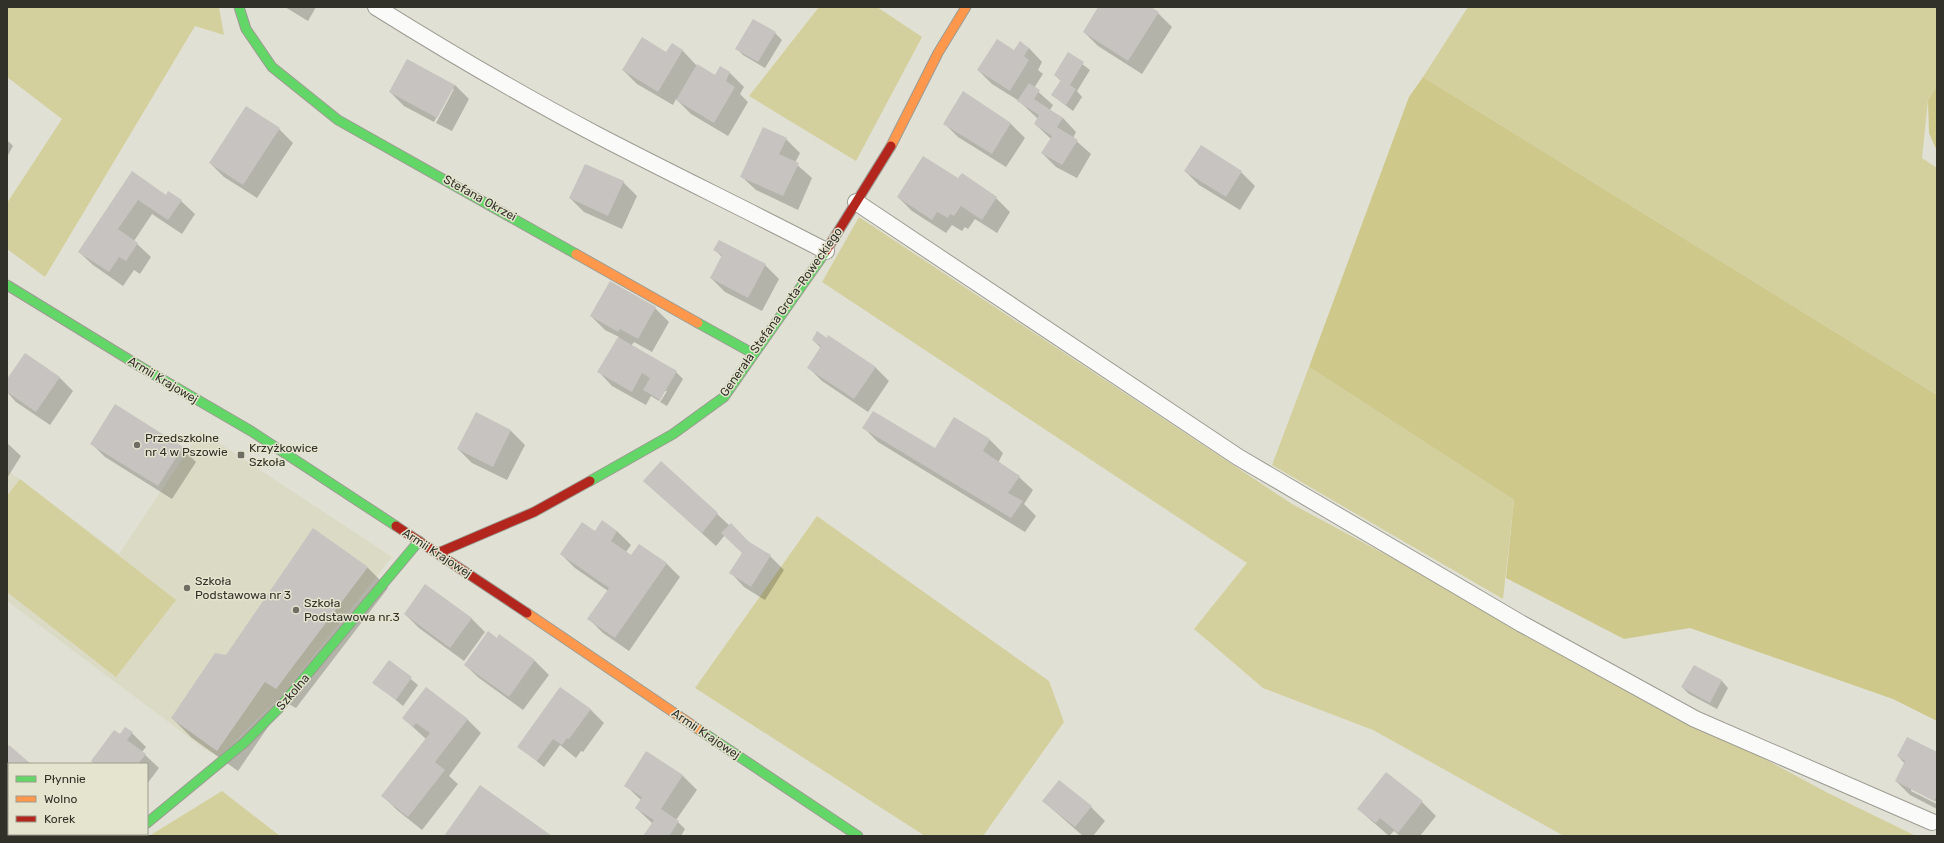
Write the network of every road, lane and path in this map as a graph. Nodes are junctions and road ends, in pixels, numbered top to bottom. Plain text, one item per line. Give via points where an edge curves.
1 (239, 7) edge
2 (376, 7) edge
3 (966, 7) edge
4 (856, 202) junction
5 (826, 251) junction
6 (7, 285) edge
7 (754, 354) junction
8 (419, 540) junction
9 (438, 553) junction
10 (148, 822) edge
11 (1932, 822) dead end
12 (858, 836) edge

1 - 7 street, Stefana Okrzei via 246,29 272,67 338,120
2 - 5 lane via 443,49 595,134
3 - 4 street, Generała Stefana Grota-Roweckiego via 938,53 891,146
4 - 5 street, Generała Stefana Grota-Roweckiego
4 - 11 lane via 1238,457 1522,624 1696,719
5 - 7 street, Generała Stefana Grota-Roweckiego
6 - 8 street, Armii Krajowej via 140,367 251,431
7 - 9 street, Generała Stefana Grota-Roweckiego via 724,396 673,434 534,512
8 - 9 street, Armii Krajowej
8 - 10 street, Szkolna via 279,708 245,742
9 - 12 street, Armii Krajowej

